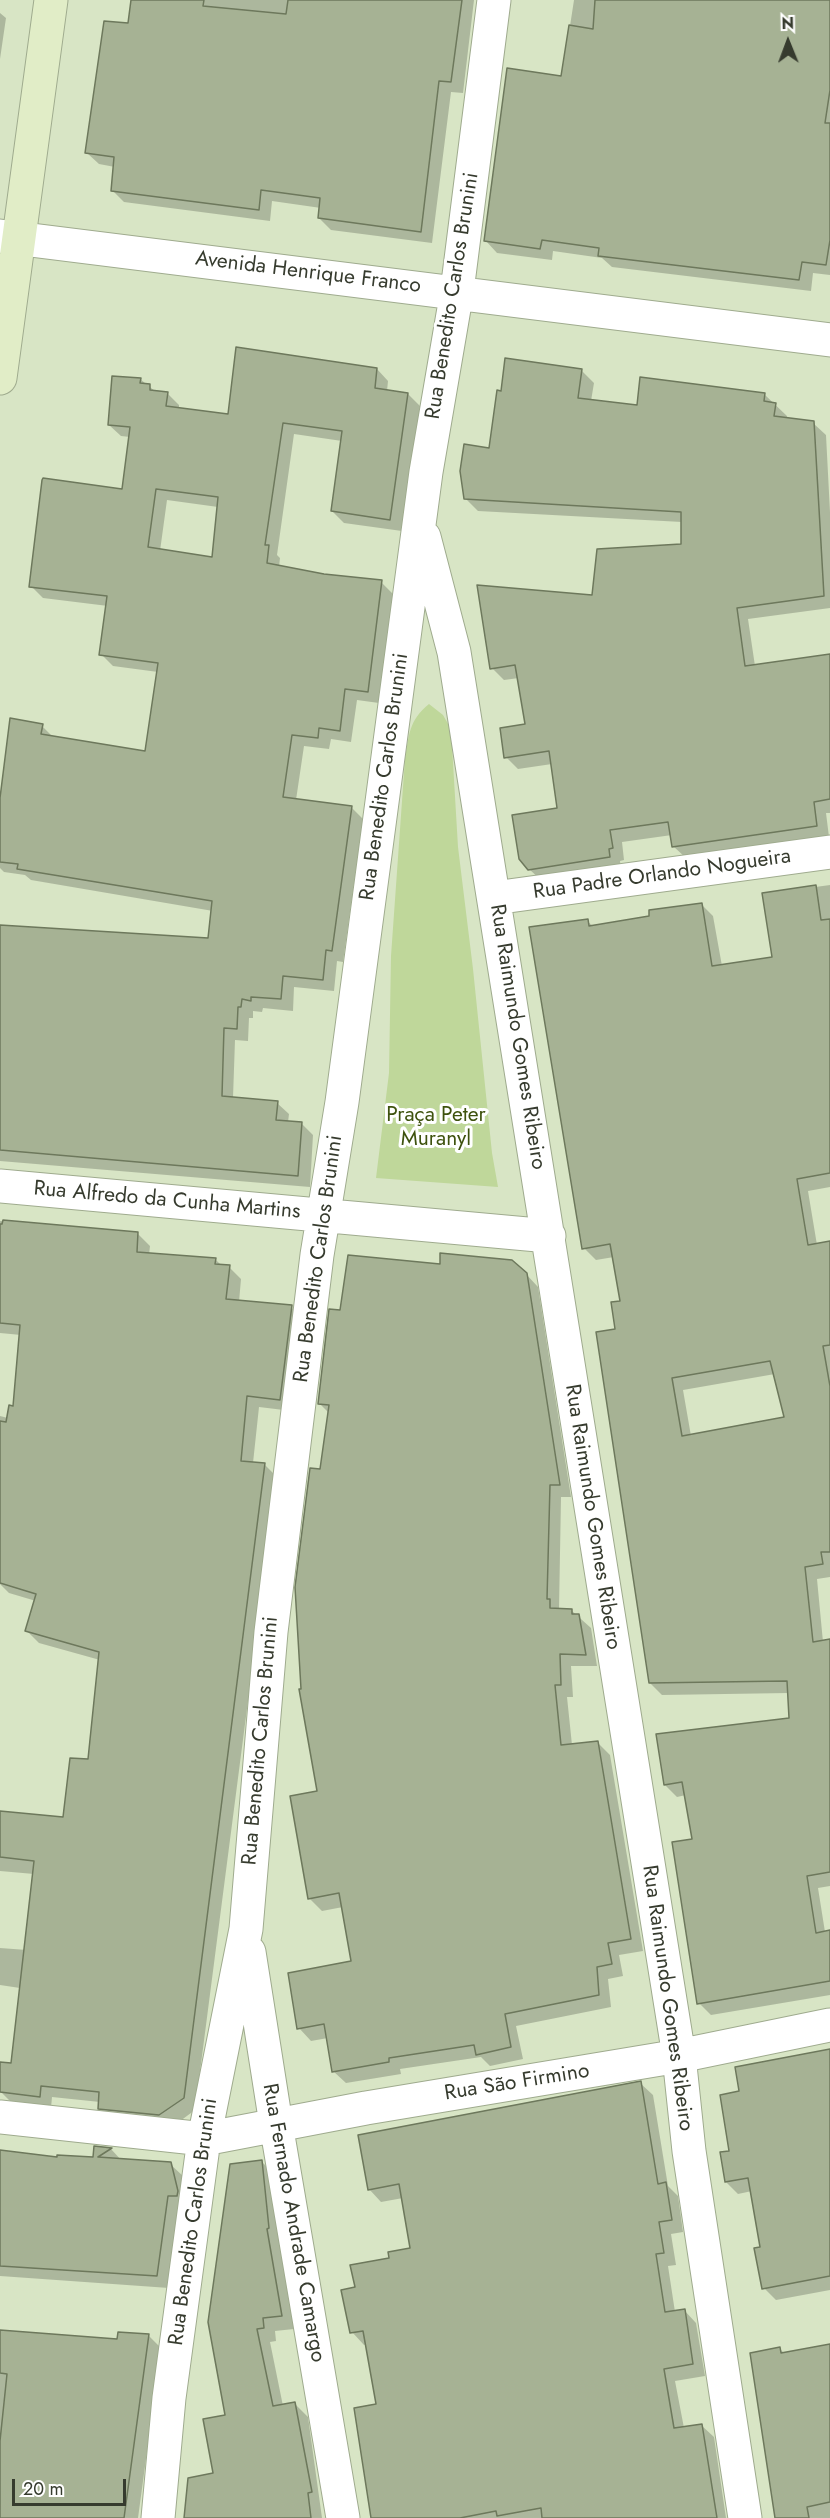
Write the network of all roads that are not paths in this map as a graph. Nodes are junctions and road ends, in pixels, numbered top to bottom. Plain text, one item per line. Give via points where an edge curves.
1 (51, 0) edge
2 (494, 0) edge
3 (9, 237) edge
4 (457, 291) junction
5 (830, 340) edge
6 (0, 378) edge
7 (419, 521) junction
8 (830, 852) edge
9 (494, 898) junction
10 (0, 1186) edge
11 (324, 1215) junction
12 (549, 1236) junction
13 (246, 1929) junction
14 (830, 2025) edge
15 (679, 2056) junction
16 (0, 2117) edge
17 (276, 2124) junction
18 (204, 2139) junction
19 (158, 2518) edge
20 (343, 2518) edge
21 (745, 2518) edge

1 - 3 street
2 - 4 street, Rua Benedito Carlos Brunini
3 - 4 street, Avenida Henrique Franco
3 - 6 street
4 - 5 street, Avenida Henrique Franco
4 - 7 street, Rua Benedito Carlos Brunini
7 - 9 street, Rua Raimundo Gomes Ribeiro via 454,652
7 - 11 street, Rua Benedito Carlos Brunini
8 - 9 street, Rua Padre Orlando Nogueira
9 - 12 street, Rua Raimundo Gomes Ribeiro
10 - 11 street, Rua Alfredo da Cunha Martins
11 - 12 street, Rua Alfredo da Cunha Martins
11 - 13 street, Rua Benedito Carlos Brunini via 271,1632
12 - 15 street, Rua Raimundo Gomes Ribeiro
13 - 17 street, Rua Fernado Andrade Camargo
13 - 18 street, Rua Benedito Carlos Brunini
14 - 15 street, Rua São Firmino
15 - 17 street, Rua São Firmino
15 - 21 street, Rua Raimundo Gomes Ribeiro via 689,2151
16 - 18 street, Rua São Firmino
17 - 18 street, Rua São Firmino
17 - 20 street, Rua Fernado Andrade Camargo
18 - 19 street, Rua Benedito Carlos Brunini via 169,2398

